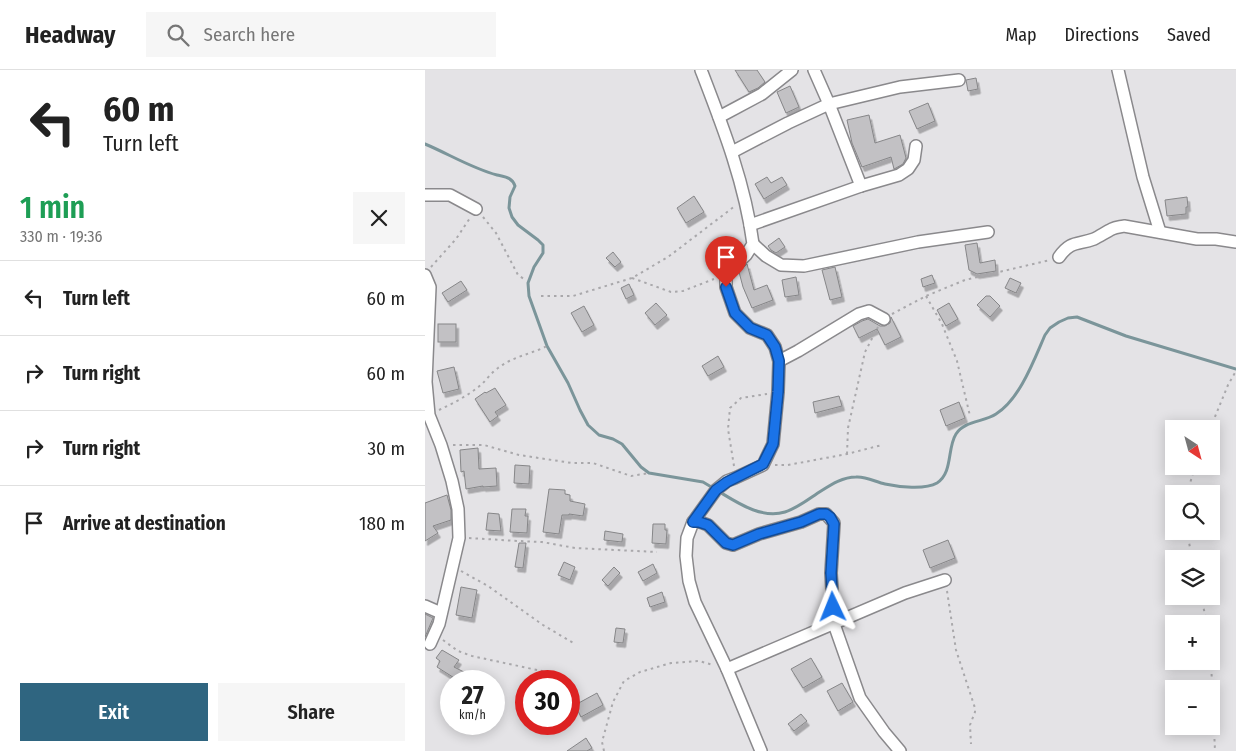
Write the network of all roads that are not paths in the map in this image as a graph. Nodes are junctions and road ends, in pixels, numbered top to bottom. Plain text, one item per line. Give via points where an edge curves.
1 (701, 70) edge
2 (792, 70) edge
3 (814, 70) edge
4 (1118, 70) edge
5 (959, 80) dead end
6 (829, 104) junction
7 (719, 117) junction
8 (916, 146) dead end
9 (732, 152) junction
10 (861, 186) junction
11 (425, 195) edge
12 (476, 209) road end
13 (750, 225) junction
14 (988, 232) dead end
15 (1160, 232) junction
16 (1236, 242) edge
17 (753, 244) junction
18 (1059, 257) road end
19 (428, 271) edge
20 (884, 319) road end
21 (779, 361) junction
22 (427, 416) edge
23 (693, 522) junction
24 (945, 580) road end
25 (425, 606) edge
26 (441, 613) junction
27 (834, 624) junction
28 (432, 639) road end
29 (727, 669) junction
30 (761, 751) edge
31 (900, 751) edge

1 - 7 street
2 - 7 street via 762,94
3 - 6 street
4 - 15 street via 1143,177
5 - 6 street via 901,86
6 - 9 street
6 - 10 street
7 - 9 street
8 - 10 street via 909,169
9 - 13 street
10 - 13 street
11 - 12 street via 450,195
13 - 17 street
14 - 17 street via 918,242 804,266 781,265
15 - 16 street
15 - 18 street via 1124,226 1073,244
17 - 21 street via 726,274 726,287 735,313 750,328 767,335
19 - 22 street
20 - 21 street via 869,311 859,314
21 - 23 street via 773,444 763,464 716,490
22 - 26 street via 441,445 458,509 459,538
23 - 27 street via 708,525 726,543 733,545 826,514 834,524 831,573
23 - 29 street via 687,538 689,581 695,602
24 - 27 street via 905,593
25 - 26 street
26 - 28 street
27 - 29 street
27 - 31 street via 860,698
29 - 30 street

